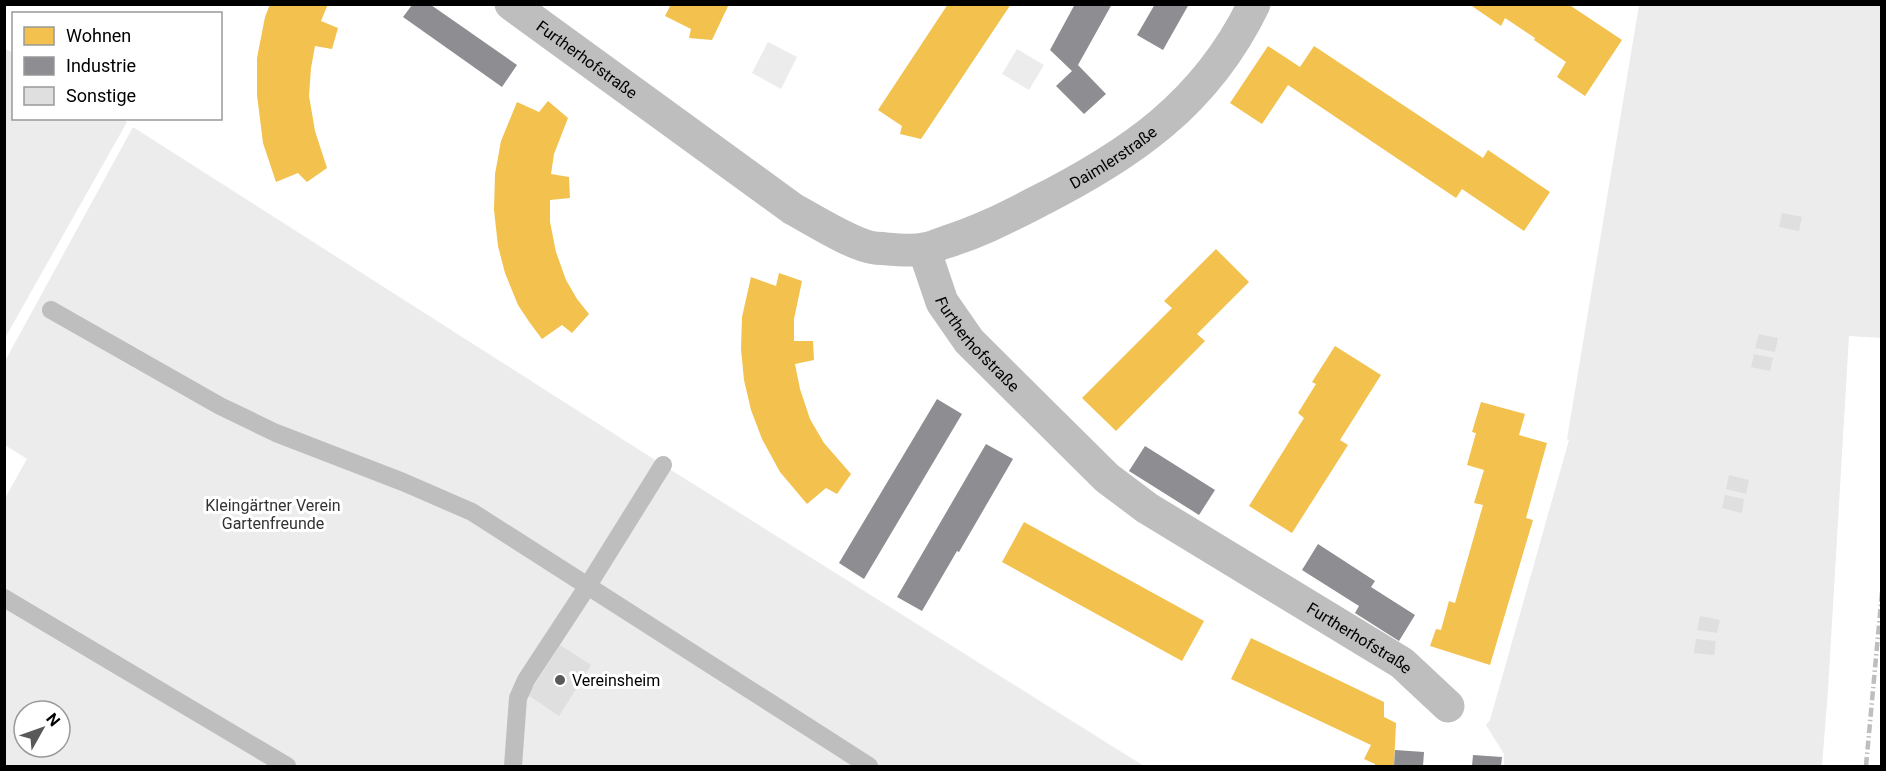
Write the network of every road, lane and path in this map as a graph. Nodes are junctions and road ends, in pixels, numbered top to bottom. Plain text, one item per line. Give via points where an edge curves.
1 (511, 4) edge
2 (1254, 4) edge
3 (924, 249) junction
4 (51, 310) dead end
5 (663, 465) dead end
6 (587, 587) junction
7 (4, 598) edge
8 (1448, 706) dead end
9 (287, 766) edge
10 (513, 766) edge
11 (869, 766) edge

1 - 3 street, Furtherhofstraße via 793,209 872,248
2 - 3 street, Daimlerstraße via 1243,28 1207,80 1135,146 1078,182 980,231
3 - 8 street, Furtherhofstraße via 942,302 969,341 1107,478 1147,508 1402,663
4 - 6 lane via 276,433 472,512
5 - 6 lane
6 - 10 lane via 526,680 516,713
6 - 11 lane
7 - 9 lane

